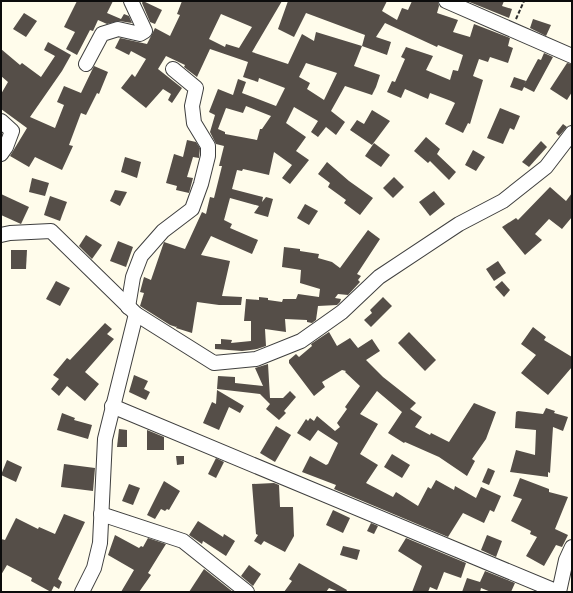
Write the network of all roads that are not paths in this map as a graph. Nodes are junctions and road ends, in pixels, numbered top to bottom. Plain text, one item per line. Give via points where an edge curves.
1 (131, 1) edge
2 (446, 1) edge
3 (572, 56) edge
4 (86, 64) dead end
5 (173, 69) dead end
6 (1, 121) edge
7 (572, 133) edge
8 (1, 154) edge
9 (1, 235) edge
10 (132, 311) junction
11 (112, 406) junction
12 (101, 514) junction
13 (571, 551) edge
14 (82, 592) edge
15 (247, 592) edge
16 (558, 592) edge

1 - 4 street via 145,31 140,34 118,29 102,34
2 - 3 street
5 - 10 street via 196,88 192,106 194,123 208,146 208,156 192,209 163,232 141,256 133,277
6 - 8 street via 12,131
7 - 10 street via 546,167 503,201 459,224 379,277 342,312 301,341 256,359 214,363
9 - 10 street via 51,231
10 - 11 street
11 - 12 street via 105,439
11 - 16 street
12 - 14 street via 100,543 94,568
12 - 15 street via 183,541
13 - 16 street

